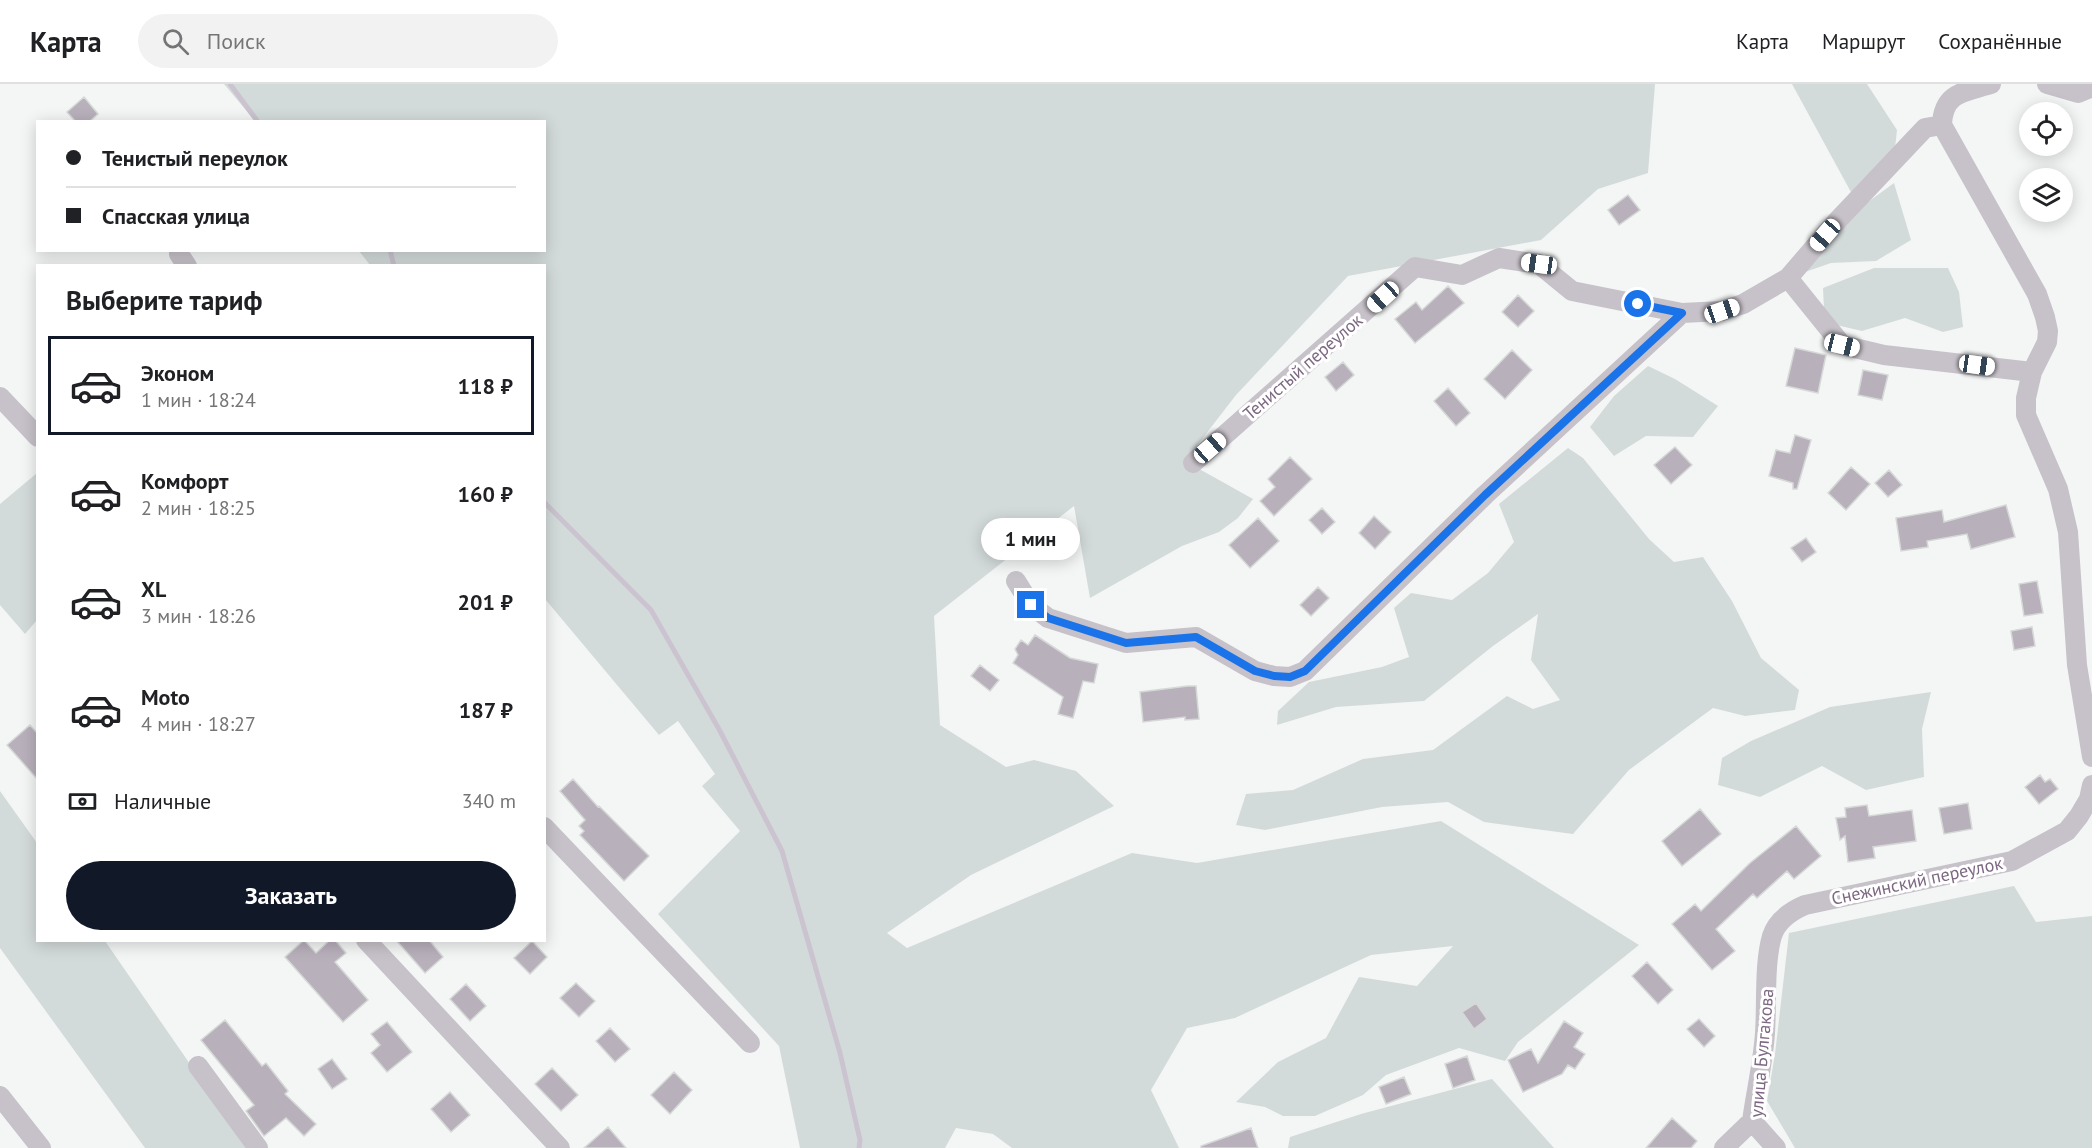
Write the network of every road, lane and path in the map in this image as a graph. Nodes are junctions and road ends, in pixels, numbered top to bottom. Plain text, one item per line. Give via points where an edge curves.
1 (1991, 84) edge
2 (2047, 84) edge
3 (2092, 87) edge
4 (1942, 125) junction
5 (1788, 278) junction
6 (1682, 313) junction
7 (2032, 372) junction
8 (0, 397) edge
9 (36, 435) edge
10 (1193, 463) dead end
11 (1016, 581) dead end
12 (2092, 757) edge
13 (2092, 785) edge
14 (546, 829) edge
15 (368, 942) edge
16 (1769, 951) joint
17 (750, 1043) dead end
18 (198, 1066) dead end
19 (0, 1096) edge
20 (1752, 1121) junction
21 (40, 1148) edge
22 (258, 1148) edge
23 (560, 1148) edge
24 (1724, 1148) edge
25 (1776, 1148) edge

1 - 4 street via 1954,95 1945,108
2 - 3 street via 2078,93
4 - 5 street via 1925,128
4 - 7 street via 2037,294 2046,317 2047,342
5 - 6 street via 1743,304 1722,311
5 - 7 street via 1842,345 1884,356
6 - 10 street, Тенистый переулок via 1572,291 1539,264 1499,258 1462,275 1415,267
6 - 11 street via 1298,675 1274,676 1255,671 1196,637 1126,643 1048,618 1031,605
7 - 12 street via 2026,415 2058,489 2068,532 2077,665
8 - 9 street
13 - 16 street, Снежинский переулок via 2089,799 2067,831 2012,861 1805,904 1781,920
14 - 17 street
15 - 23 street
16 - 20 street, улица Булгакова via 1764,1036
18 - 22 street
19 - 21 street
20 - 24 street
20 - 25 street, улица Булгакова

